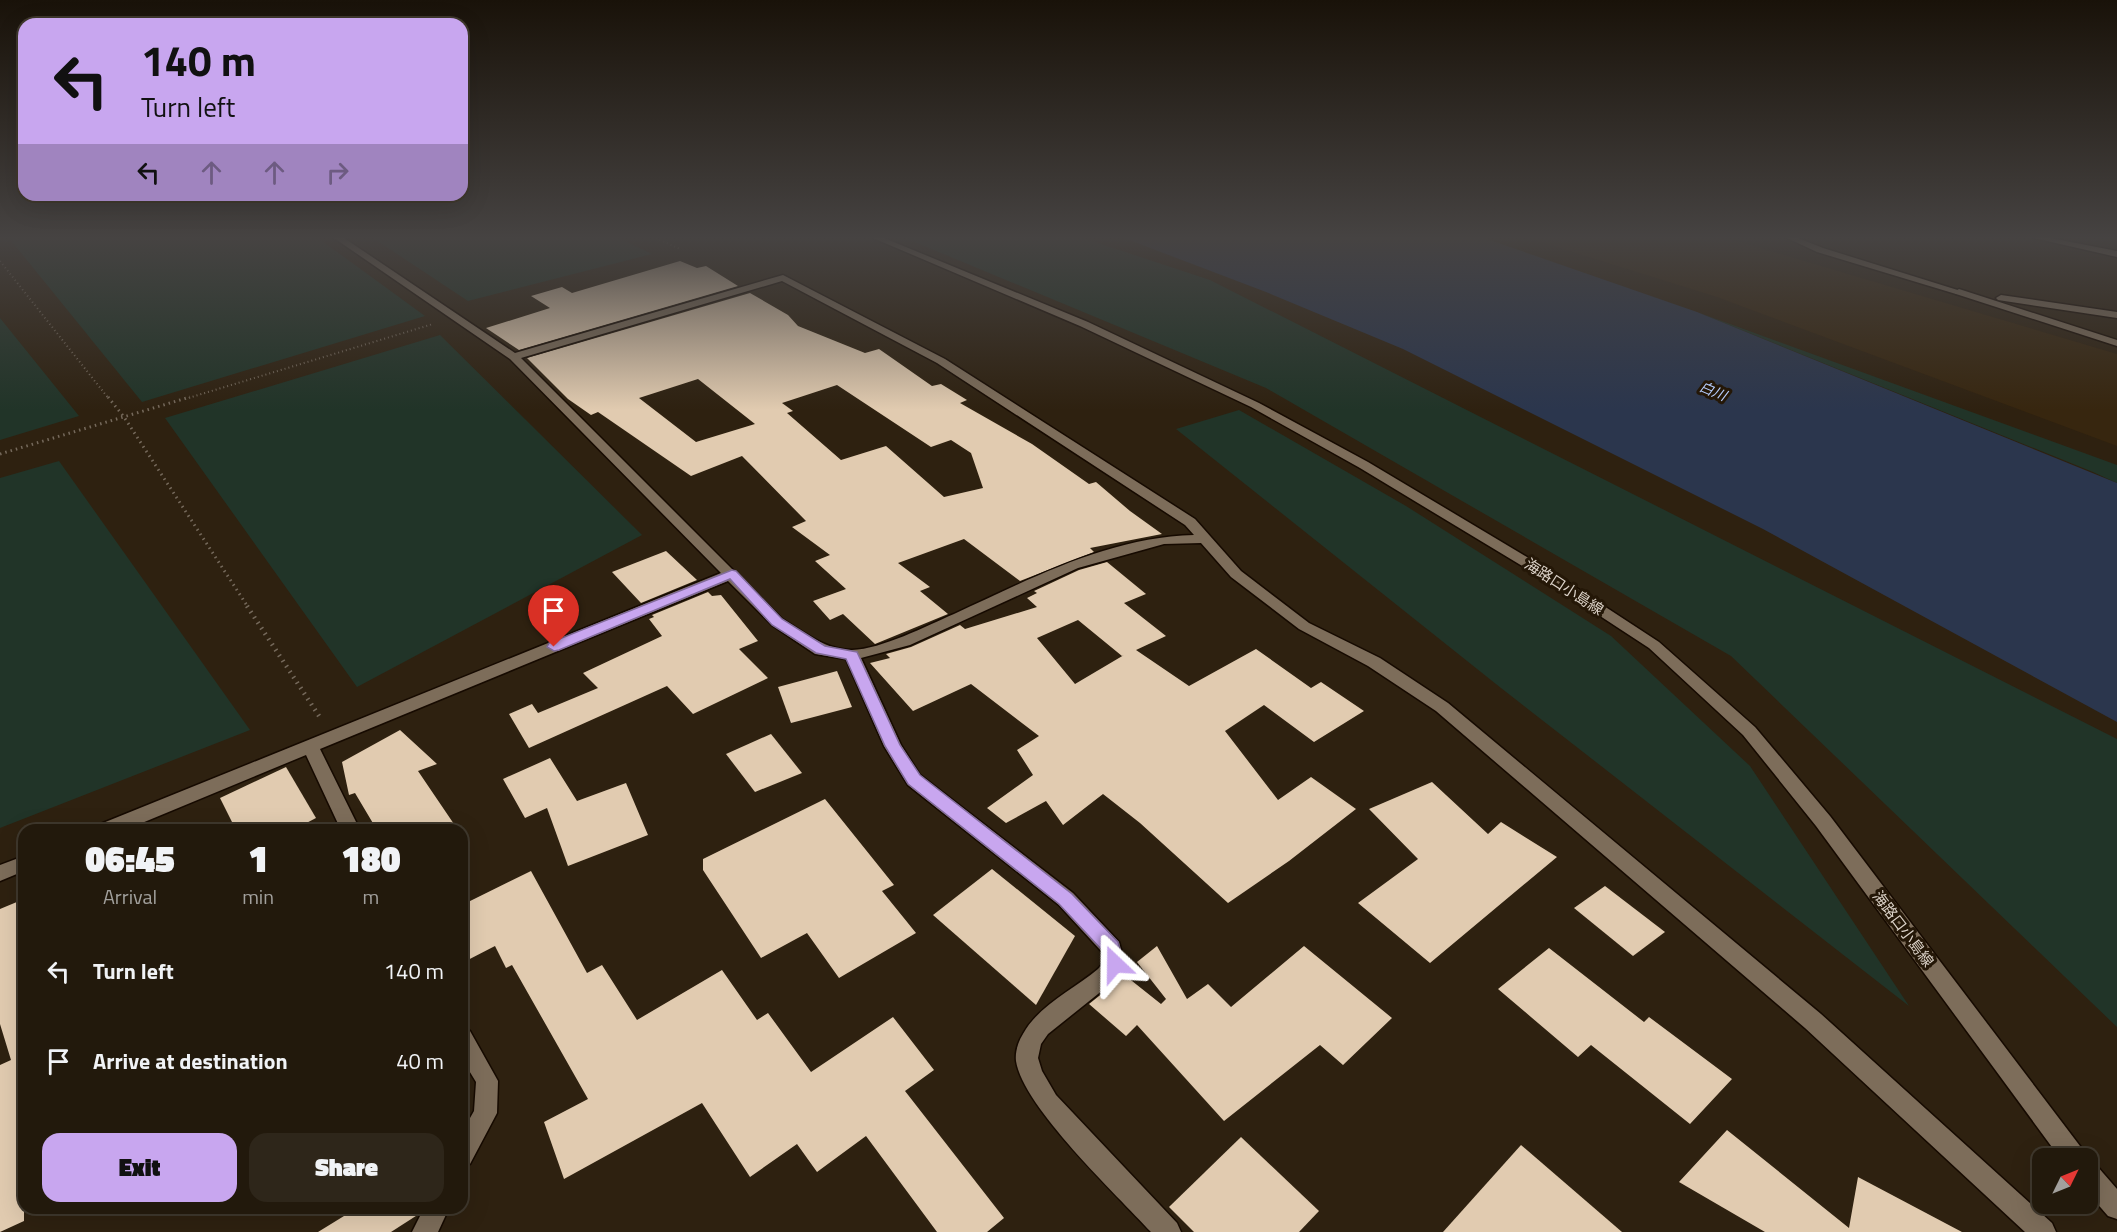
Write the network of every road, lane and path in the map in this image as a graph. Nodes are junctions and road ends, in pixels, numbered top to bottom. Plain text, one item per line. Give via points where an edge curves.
1 (27, 295) edge
2 (421, 295) edge
3 (723, 295) edge
4 (816, 295) edge
5 (1015, 295) edge
6 (1970, 295) edge
7 (1983, 295) edge
8 (2117, 315) edge
9 (454, 318) junction
10 (2117, 343) edge
11 (514, 357) junction
12 (124, 417) junction
13 (0, 454) edge
14 (1205, 540) junction
15 (732, 574) junction
16 (852, 655) junction
17 (333, 738) junction
18 (312, 747) junction
19 (120, 824) edge
20 (348, 824) edge
21 (18, 866) edge
22 (0, 873) edge
23 (468, 1048) edge
24 (468, 1145) edge
25 (2068, 1148) edge
26 (2098, 1186) edge
27 (2117, 1207) edge
28 (434, 1214) edge
29 (425, 1232) edge
30 (1168, 1232) edge
31 (2043, 1232) edge

1 - 12 path
2 - 9 street
3 - 11 street
4 - 14 street via 941,361 1190,522
5 - 25 street, 海路口小島線 via 1255,405 1537,569 1654,645 1749,731 1823,821
6 - 10 street
7 - 8 street
9 - 11 street
9 - 12 path
11 - 15 street
12 - 13 path
12 - 17 path
14 - 16 street via 1163,540 1073,565 905,642
14 - 31 street via 1236,574 1304,626 1374,662 1442,707 1813,1021
15 - 16 street via 777,622 821,650
15 - 17 street
16 - 30 street via 893,746 914,780 1066,899 1112,948 1115,964 1107,977 1037,1030 1027,1053 1034,1078 1048,1103
17 - 18 street
18 - 19 street
18 - 20 street
21 - 22 street
23 - 24 street via 487,1081 485,1113
26 - 27 street
28 - 29 street

